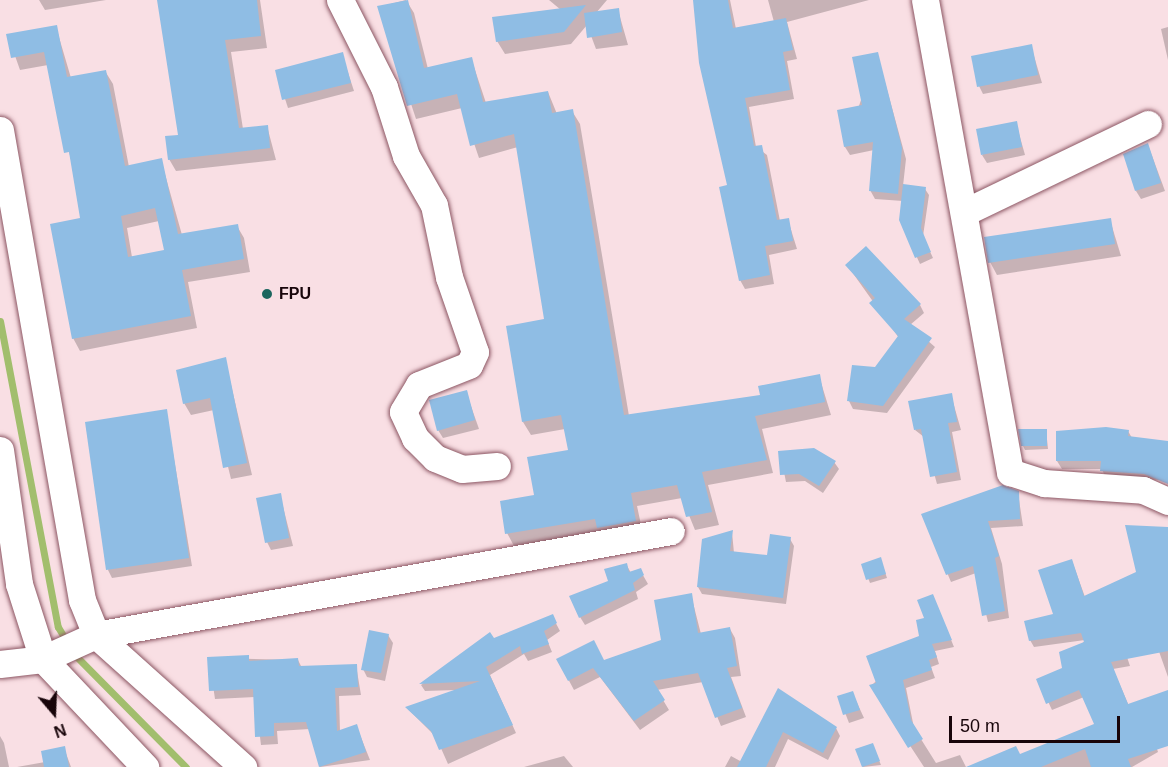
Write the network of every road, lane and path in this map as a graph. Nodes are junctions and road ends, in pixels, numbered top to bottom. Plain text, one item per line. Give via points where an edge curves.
1 (340, 0) edge
2 (925, 0) edge
3 (1148, 124) dead end
4 (0, 130) edge
5 (965, 212) junction
6 (0, 450) edge
7 (497, 466) dead end
8 (1168, 501) edge
9 (671, 531) dead end
10 (96, 634) junction
11 (43, 659) junction
12 (0, 664) edge
13 (146, 767) edge
14 (243, 767) edge

1 - 7 street via 384,87 406,156 434,205 449,277 475,352 469,365 419,386 403,412 415,438 435,458 462,469
2 - 5 street
3 - 5 street
4 - 10 street via 58,479 82,600
5 - 8 street via 1010,472 1044,483 1143,490
6 - 11 street via 19,584
9 - 10 street
10 - 11 street
10 - 14 street
11 - 12 street
11 - 13 street

